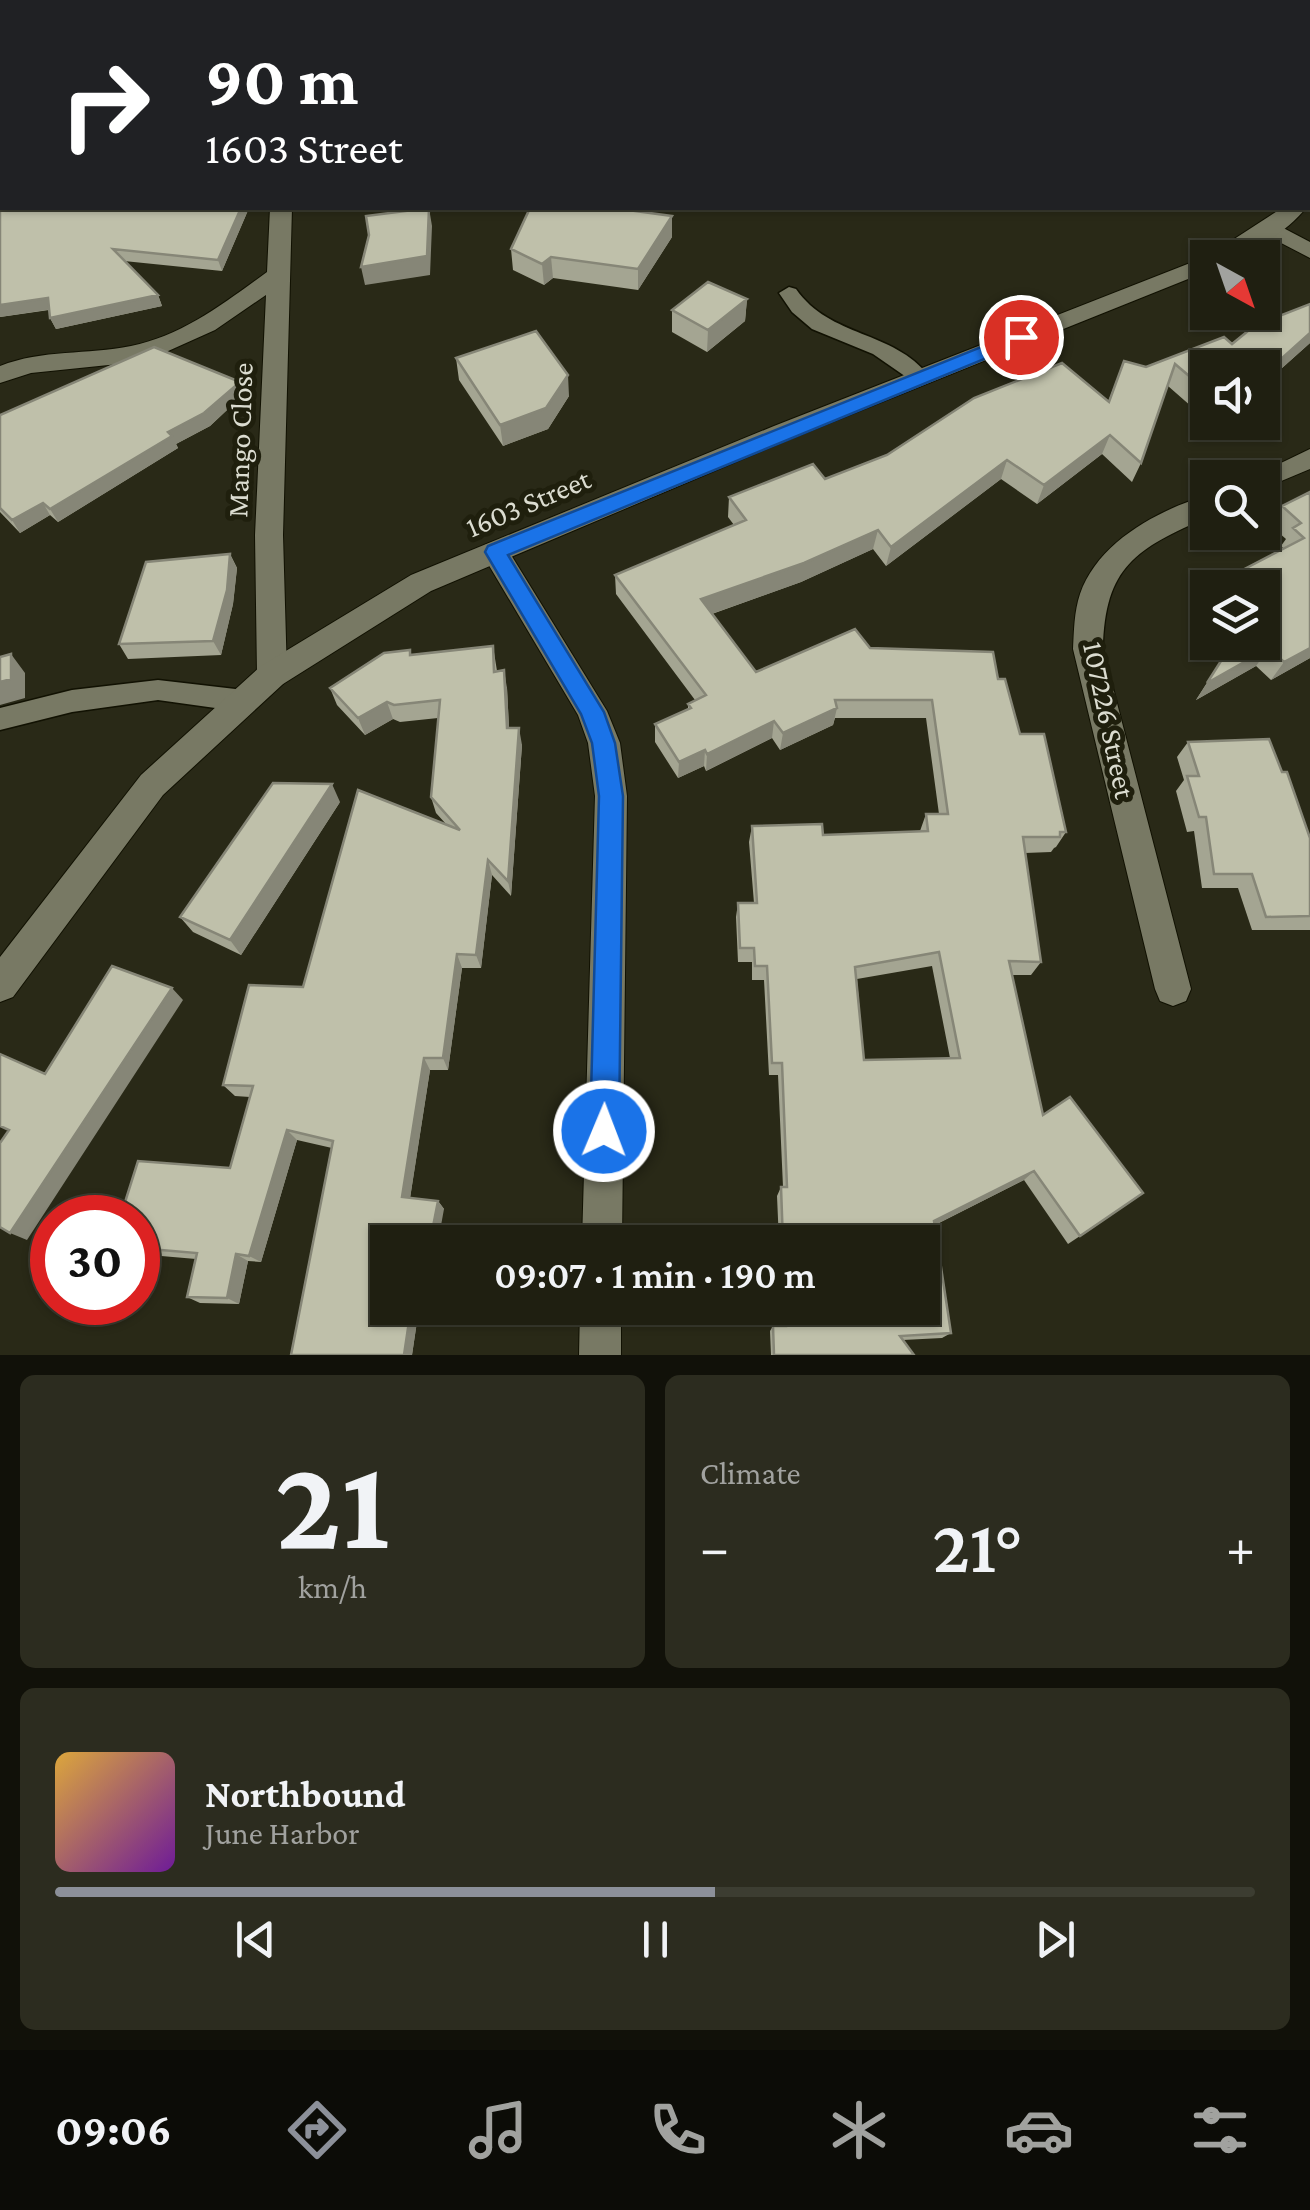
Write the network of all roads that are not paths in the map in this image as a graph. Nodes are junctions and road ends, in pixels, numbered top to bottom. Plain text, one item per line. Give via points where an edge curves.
1 (281, 210) edge
2 (1292, 210) edge
3 (1270, 228) junction
4 (1249, 240) edge
5 (1310, 251) edge
6 (1190, 270) edge
7 (277, 276) junction
8 (789, 293) dead end
9 (0, 375) edge
10 (920, 376) junction
11 (1310, 458) edge
12 (1280, 472) edge
13 (1190, 513) edge
14 (495, 552) junction
15 (272, 675) junction
16 (244, 701) junction
17 (0, 718) edge
18 (0, 985) edge
19 (1173, 989) dead end
20 (602, 1225) edge
21 (601, 1325) edge
22 (600, 1355) edge

1 - 7 street, Mango Close
2 - 3 street
3 - 4 street
3 - 5 street
6 - 10 street, 1603 Street
7 - 9 street via 172,342 130,354 21,365
7 - 15 street, Mango Close
8 - 10 lane via 815,326 880,349
10 - 14 street, 1603 Street
11 - 12 street
13 - 19 street, 107226 Street via 1114,562 1097,586 1088,648
14 - 15 street, 1603 Street via 421,583
14 - 20 street via 592,712 606,760 611,796
15 - 16 street, 1603 Street
16 - 17 lane via 158,690 72,700
16 - 18 street, 1603 Street via 152,786
21 - 22 street

